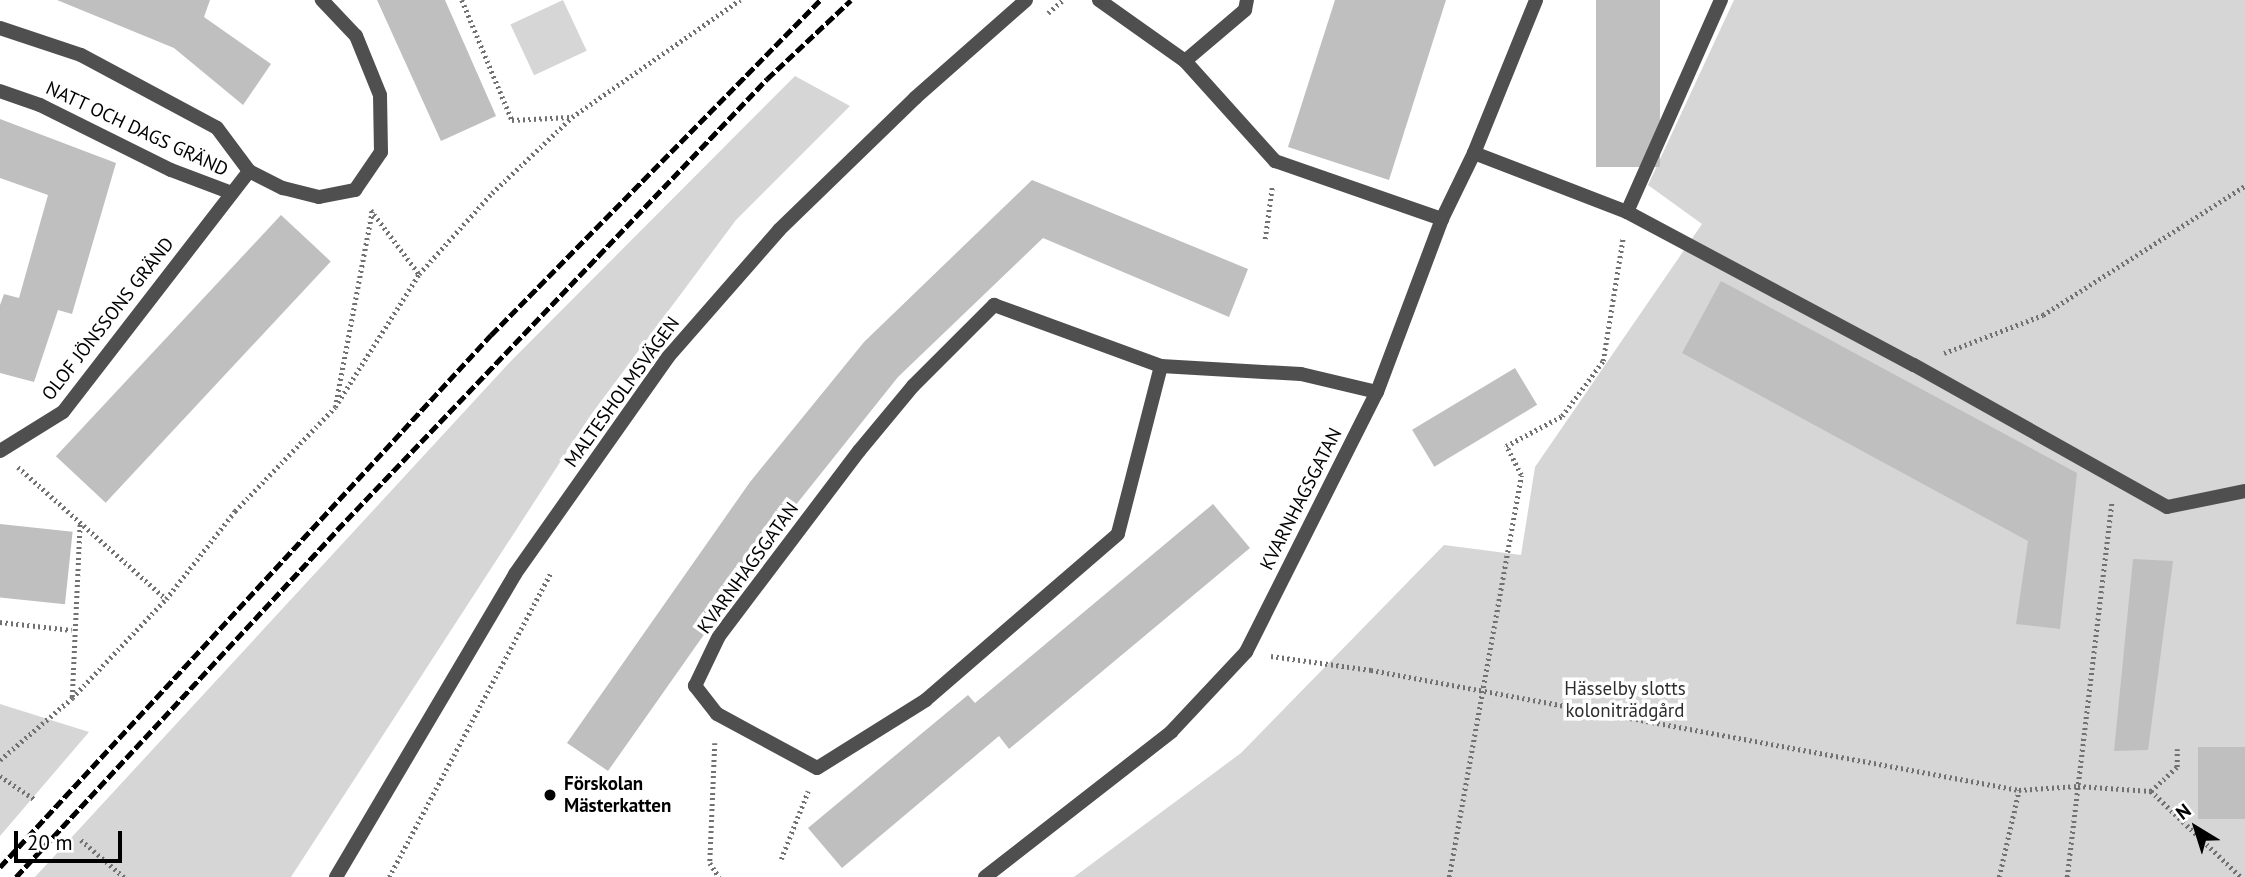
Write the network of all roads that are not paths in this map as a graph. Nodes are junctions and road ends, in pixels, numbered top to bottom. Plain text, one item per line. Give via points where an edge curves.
1 (322, 0) edge
2 (1027, 0) edge
3 (1100, 0) edge
4 (1247, 0) edge
5 (1536, 0) edge
6 (1721, 0) edge
7 (0, 27) edge
8 (1185, 61) junction
9 (0, 91) edge
10 (1475, 153) junction
11 (249, 171) junction
12 (232, 194) junction
13 (1627, 212) junction
14 (1442, 219) junction
15 (1161, 366) junction
16 (1377, 392) junction
17 (0, 451) edge
18 (2245, 491) edge
19 (336, 877) edge
20 (985, 877) edge

1 - 11 street, NATT OCH DAGS GRÄND via 356,36 380,95 382,152 355,190 319,197 283,188
2 - 19 street, MALTESHOLMSVÄGEN via 915,98 779,230 668,357 516,574
3 - 8 street
4 - 8 street via 1245,10
5 - 10 street, KVARNHAGSGATAN
6 - 13 street
7 - 11 street, NATT OCH DAGS GRÄND via 81,55 217,128
8 - 14 street via 1275,160
9 - 12 street, NATT OCH DAGS GRÄND
10 - 13 street
10 - 14 street, KVARNHAGSGATAN
11 - 12 street, NATT OCH DAGS GRÄND
12 - 17 street, OLOF JÖNSSONS GRÄND via 63,412
13 - 18 street via 2167,507
14 - 16 street, KVARNHAGSGATAN
15 - 15 street, KVARNHAGSGATAN via 1118,534 926,700 817,768 716,714 695,686 719,636 866,442 913,386 995,304
15 - 16 street, KVARNHAGSGATAN via 1301,373
16 - 20 street, KVARNHAGSGATAN via 1246,652 1171,732

